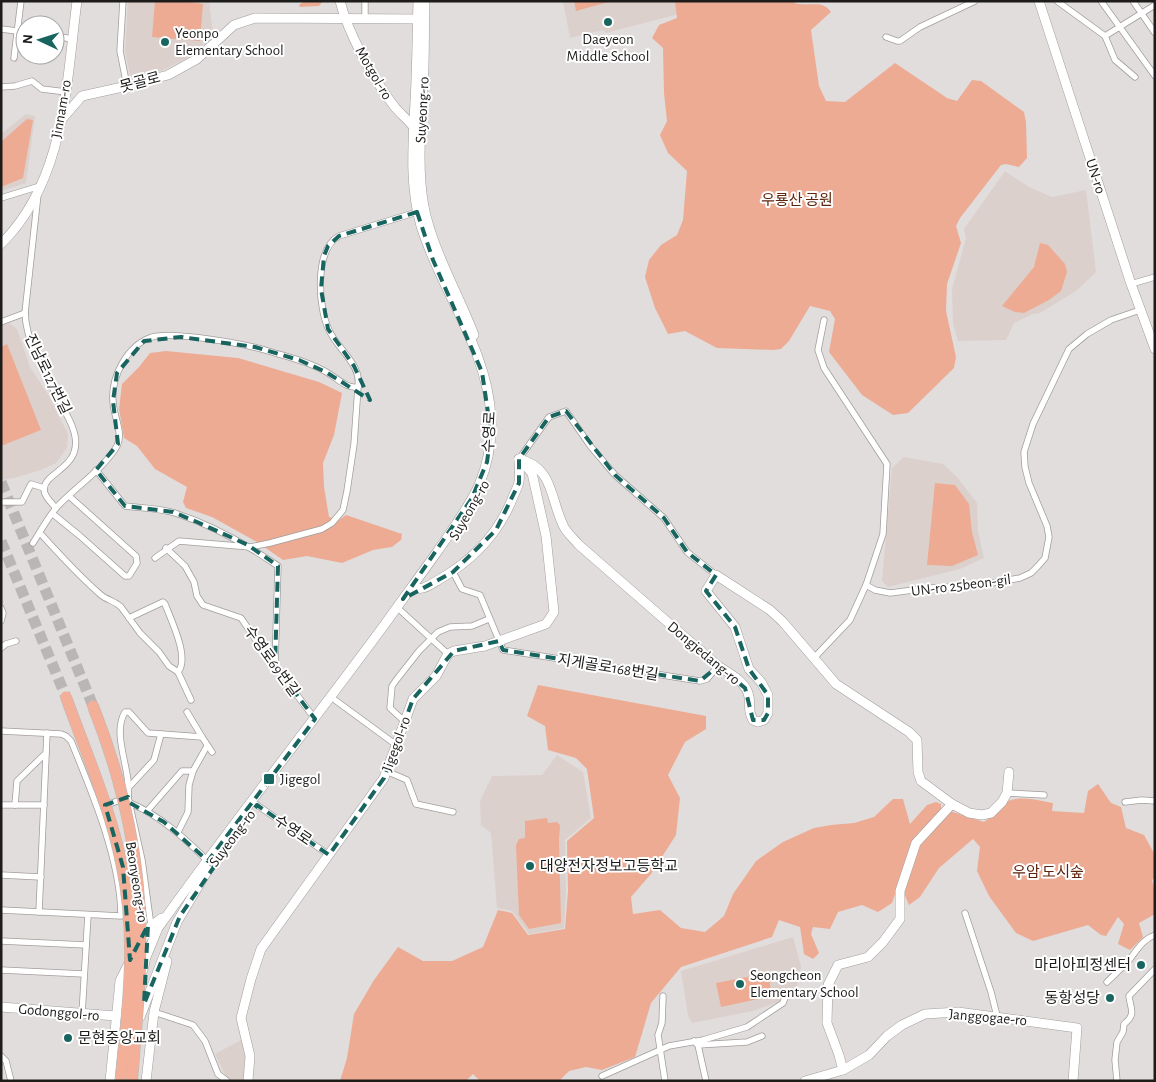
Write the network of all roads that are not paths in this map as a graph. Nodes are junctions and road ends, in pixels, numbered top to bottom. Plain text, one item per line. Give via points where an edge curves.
1 (21, 1) edge
2 (77, 1) edge
3 (123, 1) edge
4 (340, 1) edge
5 (365, 1) edge
6 (418, 1) edge
7 (424, 1) edge
8 (975, 1) edge
9 (1039, 1) edge
10 (1057, 1) edge
11 (1100, 1) edge
12 (1133, 1) edge
13 (1155, 5) edge
14 (1141, 13) junction
15 (19, 15) edge
16 (344, 18) junction
17 (365, 18) junction
18 (421, 19) junction
19 (1118, 27) junction
20 (1, 29) edge
21 (15, 32) edge
22 (1155, 33) edge
23 (1105, 36) junction
24 (886, 37) dead end
25 (65, 38) edge
26 (72, 39) junction
27 (15, 49) edge
28 (14, 58) dead end
29 (1155, 76) edge
30 (1135, 77) dead end
31 (67, 82) junction
32 (127, 86) junction
33 (1, 87) edge
34 (66, 92) junction
35 (82, 96) junction
36 (62, 119) junction
37 (414, 126) junction
38 (420, 138) junction
39 (39, 190) junction
40 (1, 198) edge
41 (418, 212) junction
42 (1, 244) edge
43 (1155, 277) edge
44 (1131, 284) junction
45 (1140, 310) junction
46 (24, 312) junction
47 (824, 320) dead end
48 (1, 322) edge
49 (1155, 349) edge
50 (358, 386) junction
51 (519, 459) junction
52 (96, 470) junction
53 (44, 488) junction
54 (69, 496) junction
55 (1, 502) edge
56 (54, 511) junction
57 (40, 533) junction
58 (33, 543) dead end
59 (250, 546) junction
60 (166, 548) junction
61 (154, 558) dead end
62 (453, 572) junction
63 (716, 575) junction
64 (866, 585) junction
65 (414, 588) junction
66 (1, 608) edge
67 (400, 611) junction
68 (129, 618) junction
69 (489, 619) junction
70 (1, 621) edge
71 (431, 638) junction
72 (499, 641) junction
73 (16, 642) dead end
74 (1, 648) edge
75 (448, 654) junction
76 (814, 658) junction
77 (275, 666) junction
78 (718, 666) junction
79 (178, 672) junction
80 (66, 697) tunnel mouth
81 (191, 700) dead end
82 (335, 700) junction
83 (93, 706) tunnel mouth
84 (187, 712) dead end
85 (315, 719) junction
86 (404, 721) junction
87 (1, 730) edge
88 (48, 733) junction
89 (160, 734) junction
90 (202, 737) junction
91 (395, 744) junction
92 (207, 746) junction
93 (46, 752) junction
94 (212, 752) dead end
95 (193, 771) junction
96 (386, 771) junction
97 (1008, 772) dead end
98 (130, 786) junction
99 (1007, 793) junction
100 (1044, 795) dead end
101 (129, 800) junction
102 (1155, 801) edge
103 (1125, 802) dead end
104 (1, 804) edge
105 (952, 804) junction
106 (15, 805) junction
107 (44, 805) junction
108 (257, 805) junction
109 (97, 809) junction
110 (148, 810) junction
111 (453, 812) dead end
112 (178, 832) junction
113 (329, 855) junction
114 (208, 861) junction
115 (3, 876) edge
116 (40, 877) junction
117 (1, 910) edge
118 (39, 912) junction
119 (965, 913) dead end
120 (88, 915) junction
121 (180, 916) junction
122 (150, 925) junction
123 (1155, 934) edge
124 (1, 941) edge
125 (86, 945) junction
126 (126, 952) dead end
127 (163, 957) junction
128 (1155, 969) edge
129 (1, 970) edge
130 (84, 974) junction
131 (1107, 982) dead end
132 (786, 995) dead end
133 (662, 996) dead end
134 (1, 1007) edge
135 (154, 1012) junction
136 (82, 1014) junction
137 (116, 1016) junction
138 (997, 1016) junction
139 (762, 1036) dead end
140 (696, 1043) junction
141 (660, 1050) junction
142 (1, 1056) edge
143 (842, 1070) junction
144 (602, 1076) dead end
145 (122, 1080) edge
146 (663, 1080) edge
147 (1075, 1080) edge
148 (11, 1081) edge
149 (138, 1081) edge
150 (146, 1081) edge
151 (227, 1081) edge
152 (248, 1081) edge
153 (706, 1081) edge
154 (804, 1081) edge
155 (1117, 1081) edge

1 - 15 street
2 - 26 main road, Jinnam-ro
3 - 32 street via 120,51
4 - 16 main road, Motgol-ro
5 - 17 street
6 - 18 main road, 수영로
7 - 18 main road, Suyeong-ro
8 - 24 street via 920,27 900,41
9 - 44 main road, UN-ro
10 - 23 street
11 - 19 street
12 - 14 street
13 - 14 street
14 - 19 street
14 - 22 street
16 - 17 main road, 못골로
16 - 32 main road, 못골로 via 255,18 234,25 197,59 168,75
16 - 37 main road, Motgol-ro via 379,85 395,108
17 - 18 main road, 못골로
18 - 37 main road, 수영로
18 - 38 main road, Suyeong-ro via 423,84
19 - 23 street
19 - 29 street
20 - 21 street
23 - 30 street via 1115,60
25 - 26 street
26 - 31 main road, Jinnam-ro
27 - 28 street
31 - 34 main road, Jinnam-ro
31 - 35 main road
32 - 35 main road, 못골로
33 - 34 street via 32,80 42,89
34 - 36 main road, Jinnam-ro
35 - 36 main road
36 - 39 main road, Jinnam-ro
37 - 38 main road, Motgol-ro
37 - 41 main road, 수영로 via 412,180
38 - 65 main road, Suyeong-ro via 420,175 425,210 492,382 497,425 492,464 483,490 460,529
39 - 40 street
39 - 42 main road, Jinnam-ro via 25,216
39 - 46 street, 진남로127번길
41 - 50 street via 339,236 333,239 324,256 321,282 323,310 328,329 358,374
41 - 65 main road, 수영로 via 433,260 482,372 492,420 489,451 479,485
43 - 44 street
44 - 45 main road, UN-ro
45 - 49 main road, UN-ro
45 - 64 street, UN-ro 25beon-gil via 1112,320 1068,349 1033,424 1024,452 1025,467 1049,537 1045,558 1038,566 1020,578 974,586 890,593
46 - 48 street
46 - 53 street, 진남로127번길 via 30,343 76,437 74,454
47 - 64 street via 818,350 824,368 887,464 883,534
50 - 52 street via 349,387 299,360 255,347 181,337 154,337 134,349 117,373 113,401 120,433 118,444
50 - 59 street via 354,444 343,510 322,529
51 - 62 main road via 519,483 496,530
51 - 63 street via 549,417 566,412 590,447 615,475 664,518 687,552
51 - 72 main road via 532,473 546,536 554,612 546,624
51 - 78 main road, Dongjedang-ro via 530,462 544,473 564,528 579,545
52 - 54 street
52 - 59 street via 125,506 173,512
53 - 55 street via 30,484 22,502
53 - 56 street
54 - 56 street
54 - 56 street via 136,556 137,563 129,576 125,576
56 - 57 street
57 - 58 street
57 - 68 street via 86,582 108,601 118,604
59 - 60 street via 179,541
59 - 77 street via 278,566
60 - 61 street
60 - 77 street, 수영로69번길 via 185,566 203,605 241,618
62 - 65 main road via 422,588
62 - 69 street via 462,588 480,595
63 - 76 main road via 770,610
63 - 78 main road, Dongjedang-ro via 706,591 735,627 749,669 768,695 768,713 764,720 753,720 748,712 750,697 746,688
64 - 76 street via 850,620
65 - 67 main road, Suyeong-ro
65 - 85 main road, 수영로
66 - 70 street
67 - 71 street
67 - 82 main road, Suyeong-ro
68 - 79 street via 169,666
68 - 79 street via 163,602 165,604 182,657 182,668
69 - 71 street via 472,626 450,627
69 - 72 street
71 - 75 street
71 - 86 street via 392,686 390,708
72 - 75 main road
72 - 78 street, 지게골로168번길 via 503,650 700,681 707,680
73 - 74 street
75 - 86 main road, Jigegol-ro via 436,676 414,699
76 - 105 main road via 836,684 917,740 921,781
77 - 85 street, 수영로69번길
79 - 81 street
80 - 145 highway, Beonyeong-ro, bridge via 112,823 129,909 130,977
82 - 91 street
82 - 108 main road, Suyeong-ro
83 - 122 highway, Beonyeong-ro, bridge via 115,768
84 - 90 street
85 - 114 main road, Suyeong-ro
86 - 91 main road, Jigegol-ro
87 - 88 street
88 - 93 street
88 - 109 street via 66,736 71,741
89 - 90 street
89 - 98 street via 154,760
89 - 98 street via 148,732 129,712 125,712 121,739
90 - 92 street
91 - 96 main road, Jigegol-ro
92 - 94 street
92 - 95 street
93 - 106 street via 17,781
93 - 107 street
95 - 110 street via 182,771
95 - 112 street via 188,812
96 - 111 street via 407,780 416,804
96 - 113 main road, Jigegol-ro
97 - 99 main road
98 - 101 street
99 - 100 street
99 - 105 main road via 991,813 982,815 968,814
101 - 109 street
101 - 110 street
101 - 122 street via 142,860
102 - 103 street
104 - 106 street
105 - 143 main road via 916,843 900,891 900,919 868,957 838,965 828,985 827,1023
106 - 107 street
107 - 116 street
108 - 113 street, 수영로
108 - 121 main road, Suyeong-ro via 204,876
109 - 120 street via 115,867 121,916
110 - 112 street
112 - 114 street
113 - 152 main road, Jigegol-ro via 261,949 241,1018 250,1056
114 - 122 main road, Suyeong-ro via 170,912
115 - 116 street
116 - 118 street
117 - 118 street
118 - 120 street
119 - 138 street
120 - 125 street
121 - 127 main road, Suyeong-ro
121 - 135 main road, Suyeong-ro
122 - 127 main road via 166,943
122 - 137 main road via 120,981
122 - 145 highway, Beonyeong-ro, bridge via 139,971
122 - 145 main road via 146,957 132,1008
122 - 149 highway, bridge
123 - 131 street
124 - 125 street
125 - 130 street
126 - 145 highway
127 - 145 main road, Suyeong-ro via 139,1019
128 - 155 street via 1129,998 1132,1013 1117,1042
129 - 130 street
130 - 136 street
132 - 140 street via 782,1003 747,1027
133 - 141 street via 662,1023 658,1035
134 - 136 main road, Godonggol-ro
135 - 150 main road, Suyeong-ro
135 - 151 street via 193,1025 206,1041 218,1074
136 - 137 main road, Godonggol-ro
137 - 145 main road
138 - 143 main road, Janggogae-ro via 958,1012 925,1014 902,1025 868,1055
138 - 147 main road, Janggogae-ro via 1077,1028
139 - 140 street via 747,1042
140 - 141 street
140 - 153 street
141 - 144 street
141 - 146 street
142 - 148 street via 6,1061
143 - 154 main road, Janggogae-ro

